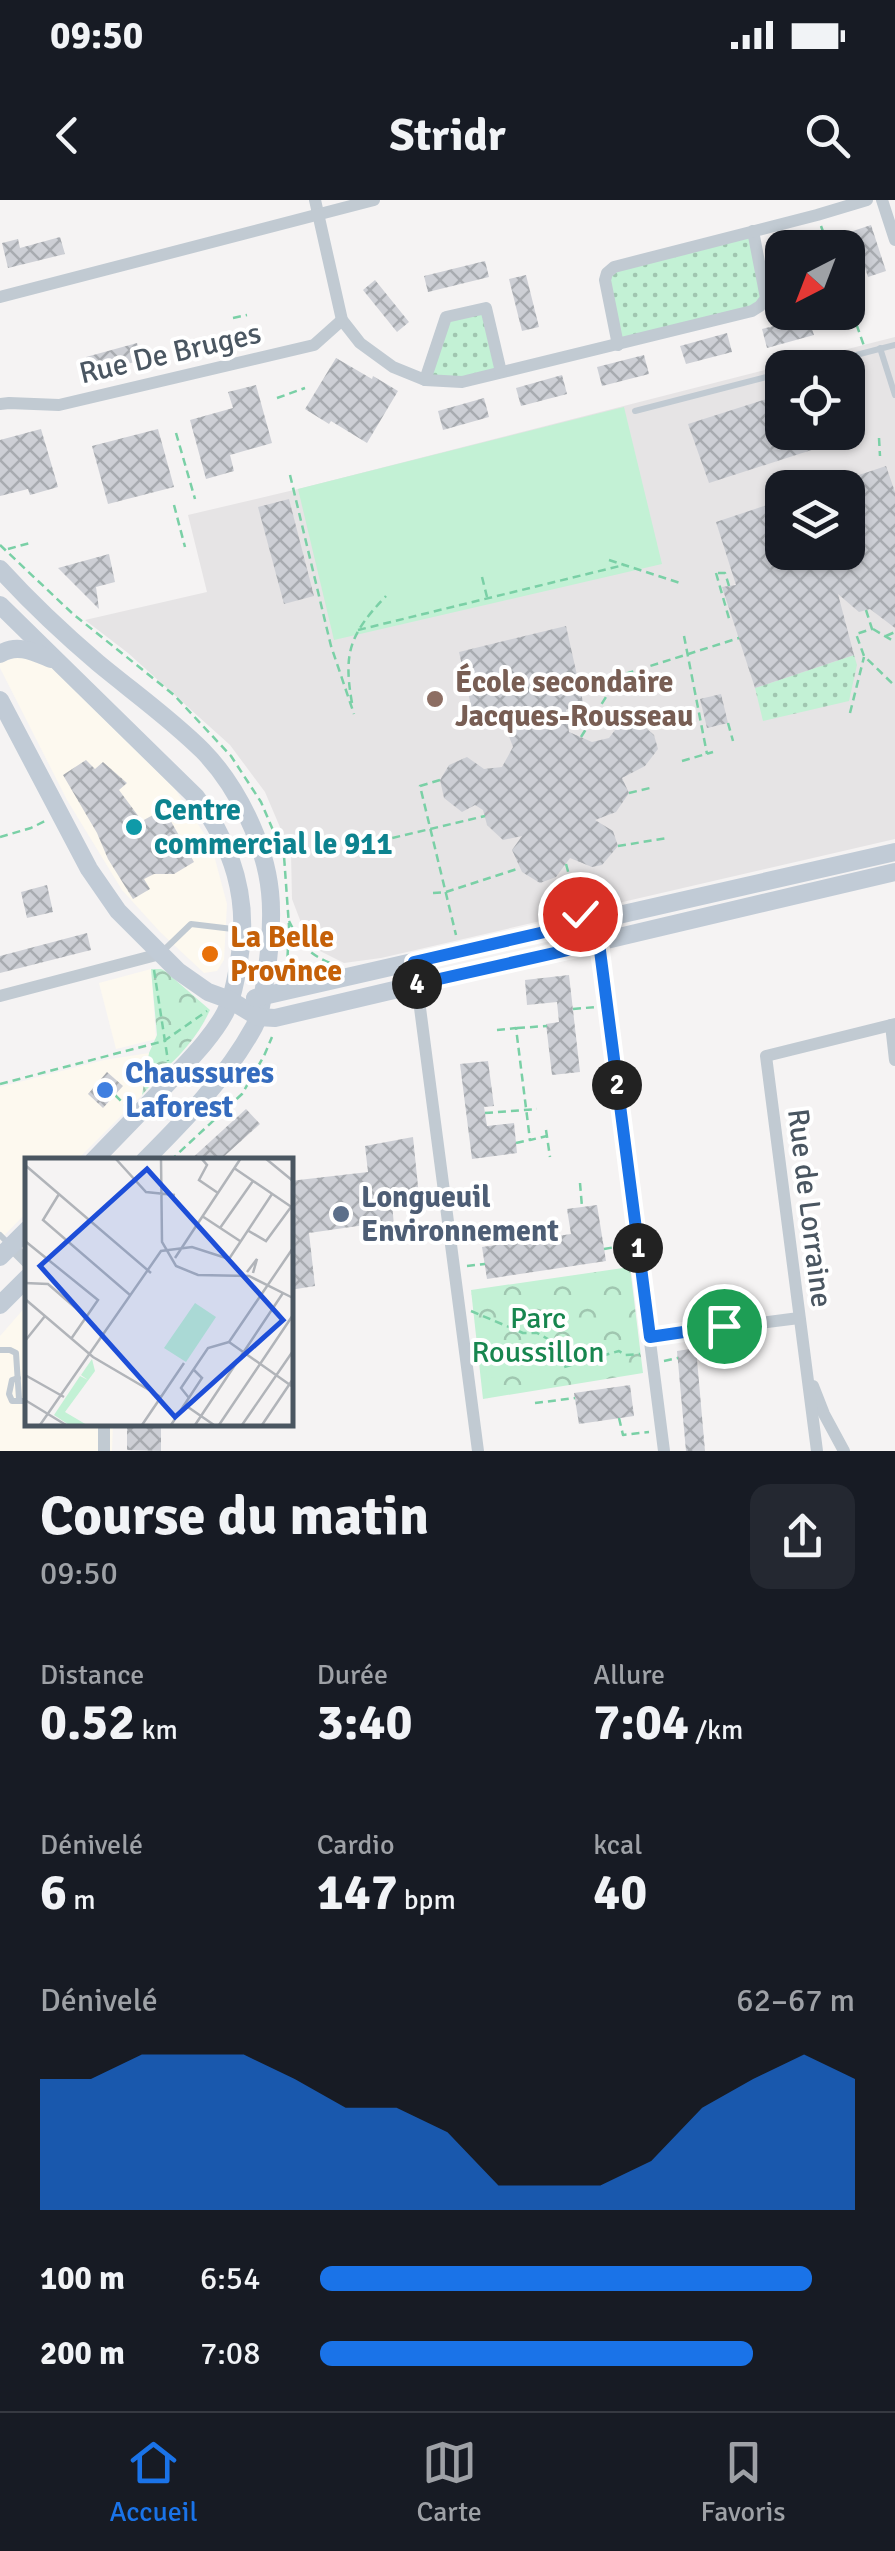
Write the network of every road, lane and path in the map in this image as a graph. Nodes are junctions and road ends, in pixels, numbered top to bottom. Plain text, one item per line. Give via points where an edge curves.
1 (374, 200) edge
2 (798, 200) edge
3 (868, 200) edge
4 (882, 200) edge
5 (316, 207) edge
6 (818, 215) junction
7 (802, 218) junction
8 (823, 230) edge
9 (753, 231) junction
10 (895, 240) edge
11 (0, 297) edge
12 (248, 314) dead end
13 (233, 318) dead end
14 (342, 320) junction
15 (858, 330) edge
16 (618, 344) junction
17 (895, 345) edge
18 (880, 348) junction
19 (866, 352) joint
20 (501, 372) junction
21 (765, 378) edge
22 (425, 380) junction
23 (305, 388) dead end
24 (895, 395) edge
25 (277, 398) dead end
26 (0, 404) edge
27 (635, 411) dead end
28 (176, 433) dead end
29 (879, 438) dead end
30 (880, 456) dead end
31 (290, 475) dead end
32 (195, 500) dead end
33 (174, 505) dead end
34 (30, 542) dead end
35 (186, 546) dead end
36 (3, 559) edge
37 (610, 560) dead end
38 (624, 565) junction
39 (482, 577) dead end
40 (680, 583) dead end
41 (729, 586) dead end
42 (386, 596) dead end
43 (488, 598) junction
44 (0, 605) edge
45 (866, 610) dead end
46 (730, 622) dead end
47 (872, 629) junction
48 (358, 630) junction
49 (895, 632) edge
50 (684, 636) dead end
51 (884, 636) junction
52 (739, 638) dead end
53 (895, 642) edge
54 (0, 654) edge
55 (864, 656) junction
56 (63, 665) junction
57 (895, 686) edge
58 (0, 701) edge
59 (850, 713) dead end
60 (728, 723) dead end
61 (581, 737) dead end
62 (733, 741) dead end
63 (713, 752) dead end
64 (706, 754) junction
65 (682, 761) dead end
66 (440, 780) dead end
67 (654, 787) dead end
68 (629, 793) dead end
69 (59, 813) junction
70 (484, 816) dead end
71 (431, 830) junction
72 (0, 837) edge
73 (667, 838) dead end
74 (367, 844) dead end
75 (618, 846) dead end
76 (895, 852) edge
77 (566, 864) dead end
78 (520, 868) dead end
79 (895, 872) edge
80 (446, 892) junction
81 (432, 893) dead end
82 (288, 919) dead end
83 (584, 923) junction
84 (242, 930) junction
85 (599, 943) junction
86 (459, 952) junction
87 (160, 954) junction
88 (414, 962) junction
89 (341, 967) dead end
90 (417, 984) junction
91 (0, 996) edge
92 (263, 997) junction
93 (230, 1000) junction
94 (607, 1006) junction
95 (573, 1009) dead end
96 (207, 1010) dead end
97 (258, 1018) junction
98 (893, 1025) edge
99 (547, 1026) dead end
100 (516, 1028) junction
101 (497, 1030) dead end
102 (272, 1037) dead end
103 (164, 1041) junction
104 (895, 1060) edge
105 (172, 1079) junction
106 (0, 1084) edge
107 (115, 1095) dead end
108 (526, 1109) junction
109 (537, 1109) dead end
110 (485, 1114) dead end
111 (136, 1116) junction
112 (546, 1130) dead end
113 (547, 1136) junction
114 (530, 1140) junction
115 (516, 1142) dead end
116 (550, 1157) dead end
117 (96, 1158) edge
118 (147, 1158) edge
119 (173, 1158) edge
120 (580, 1183) dead end
121 (582, 1207) dead end
122 (25, 1231) edge
123 (638, 1244) junction
124 (4, 1246) edge
125 (604, 1249) dead end
126 (25, 1261) edge
127 (485, 1264) dead end
128 (454, 1267) junction
129 (25, 1279) edge
130 (0, 1305) edge
131 (459, 1305) junction
132 (800, 1318) junction
133 (650, 1337) junction
134 (0, 1350) edge
135 (652, 1353) junction
136 (806, 1366) junction
137 (575, 1398) dead end
138 (24, 1401) edge
139 (535, 1403) dead end
140 (619, 1418) dead end
141 (662, 1431) junction
142 (478, 1451) edge
143 (664, 1451) edge
144 (816, 1451) edge
145 (844, 1451) edge

1 - 5 street
2 - 7 street
3 - 6 street
4 - 10 street
5 - 11 street
5 - 14 street
6 - 7 street
6 - 8 path
7 - 9 street
9 - 16 street via 614,267 605,280
9 - 16 street via 766,298 760,306
12 - 13 path
14 - 22 street via 393,368
14 - 26 street, Rue De Bruges via 314,345 59,406
15 - 19 path
16 - 20 street
17 - 18 lane
18 - 19 lane
18 - 24 lane
20 - 22 street via 462,382
20 - 22 street via 486,308 446,317
21 - 27 lane
23 - 25 path
28 - 32 path
29 - 30 path
31 - 48 path via 354,714 346,672
33 - 35 path
34 - 36 path
36 - 92 street via 95,660 205,754 240,798 270,890
37 - 38 path
38 - 40 path
38 - 43 path
39 - 43 path
41 - 46 path via 726,573 716,573
42 - 48 path
43 - 48 path
44 - 56 street
45 - 47 path
47 - 51 path
47 - 55 path via 856,634
49 - 51 path
50 - 64 path
51 - 53 path
52 - 61 path via 628,673
54 - 56 street via 23,649
55 - 57 path
55 - 59 path
56 - 84 street via 214,821 239,885
58 - 69 street
60 - 62 path
63 - 64 path
64 - 65 path
66 - 71 path via 420,786
67 - 68 path
69 - 72 path
69 - 87 street via 118,911
70 - 71 path
71 - 74 path
71 - 80 path
73 - 75 path
76 - 83 street
77 - 83 path
78 - 80 path
79 - 85 street
80 - 81 path
80 - 86 path
82 - 89 path via 300,944
83 - 86 street
84 - 87 lane via 191,924
84 - 93 street
85 - 90 street
85 - 94 street
86 - 88 street
87 - 91 street
87 - 93 street via 208,992
87 - 103 path via 154,972
88 - 90 street
88 - 92 street
90 - 97 street
90 - 128 street
92 - 93 street
92 - 97 street
93 - 97 street
93 - 105 street
94 - 95 path
94 - 123 street
96 - 103 path
97 - 118 street via 192,1114
98 - 104 street
98 - 132 street, Rue de Lorraine via 766,1056
99 - 100 path
100 - 101 path
100 - 108 path
102 - 119 path via 242,1094
103 - 105 path
103 - 106 path
105 - 111 street
107 - 111 path
108 - 109 path
108 - 110 path
108 - 114 path
111 - 117 street
112 - 113 path
113 - 114 path
113 - 116 path
114 - 115 path
120 - 121 path
122 - 124 street
123 - 125 path
123 - 133 street
124 - 126 street
127 - 128 path
128 - 131 street
129 - 130 street
131 - 135 path via 548,1339 564,1367 619,1351
131 - 142 street
132 - 133 street
132 - 136 street, Rue de Lorraine
133 - 135 street
134 - 138 lane via 16,1354
135 - 141 street
136 - 144 street, Rue de Lorraine
136 - 145 street, Rue de Lorraine
137 - 139 path
140 - 141 path via 623,1436
141 - 143 street

